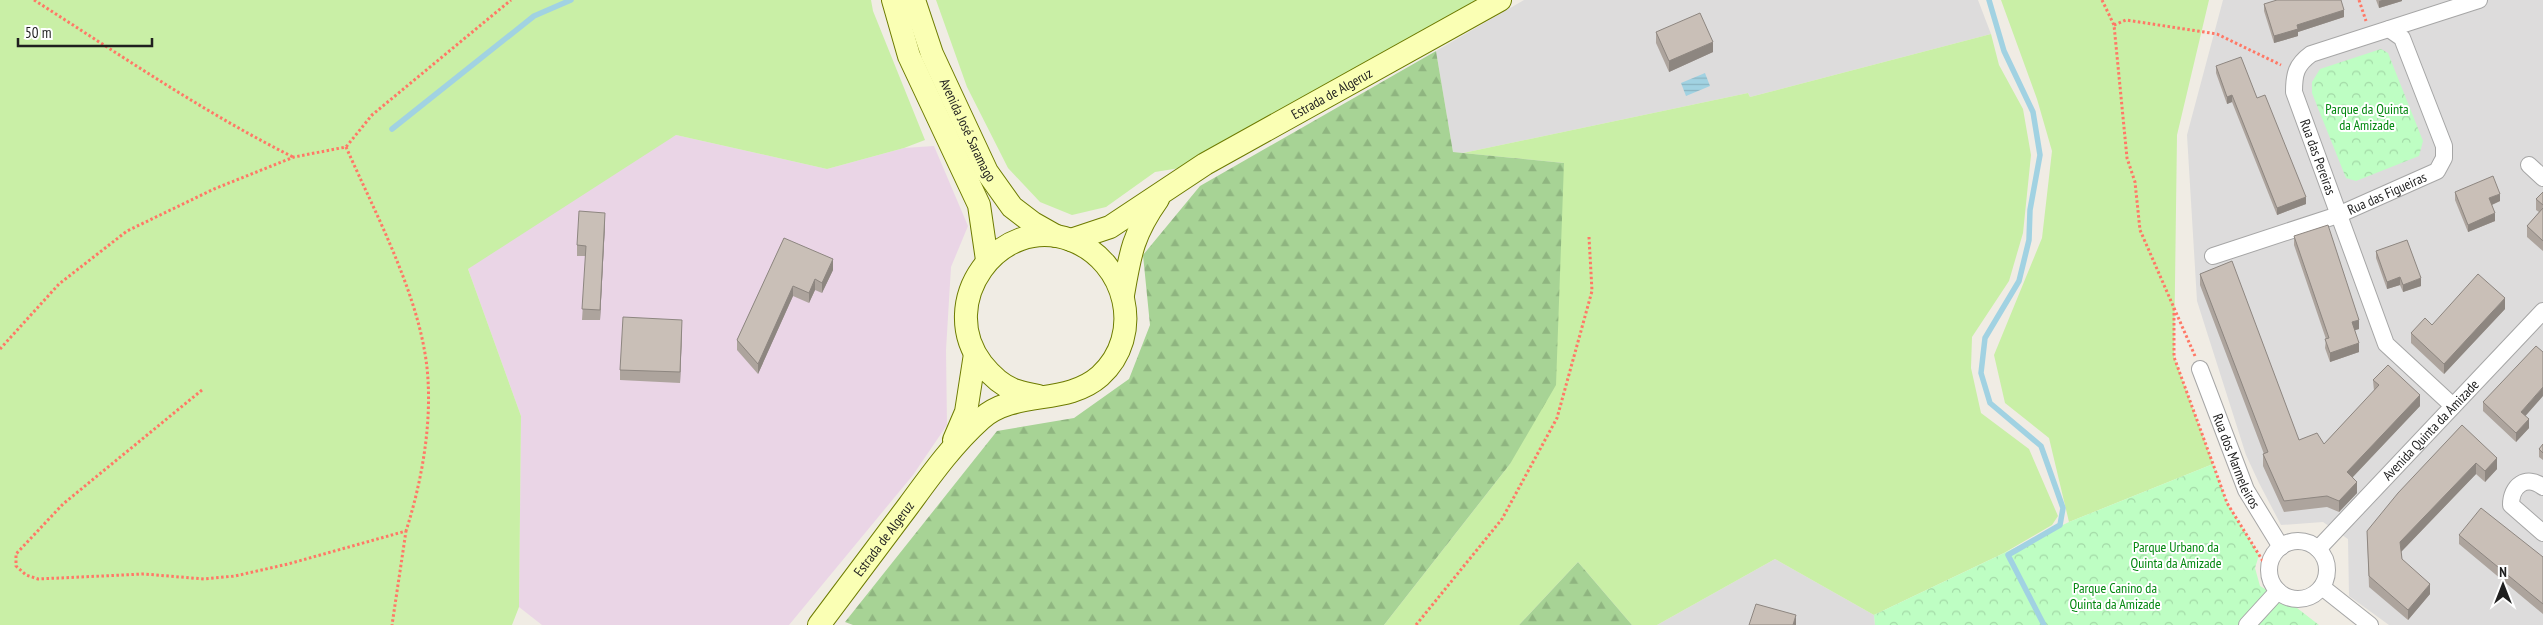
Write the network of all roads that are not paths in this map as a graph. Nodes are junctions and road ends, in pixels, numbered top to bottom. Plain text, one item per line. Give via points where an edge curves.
1 (893, 0) edge
2 (914, 0) edge
3 (1500, 0) edge
4 (2479, 0) edge
5 (2389, 29) junction
6 (2529, 165) dead end
7 (2543, 178) edge
8 (1165, 191) junction
9 (2338, 215) junction
10 (1063, 238) junction
11 (2213, 256) dead end
12 (987, 260) junction
13 (1123, 295) junction
14 (2543, 311) edge
15 (975, 354) junction
16 (2200, 369) road end
17 (1038, 396) junction
18 (2453, 406) junction
19 (948, 453) junction
20 (2543, 487) edge
21 (2543, 534) edge
22 (2281, 547) junction
23 (2318, 549) junction
24 (2322, 587) junction
25 (2278, 591) junction
26 (819, 625) edge
27 (2247, 625) edge
28 (2370, 625) edge

1 - 12 main road, Avenida José Saramago via 909,56 979,205
2 - 10 main road, Avenida José Saramago via 932,54 987,172 1012,207 1032,223
3 - 8 main road, Estrada de Algeruz via 1205,164
4 - 5 street
5 - 9 street, Rua das Pereiras via 2310,54 2299,63 2296,72 2294,92
5 - 9 street, Rua das Figueiras via 2402,38 2444,146 2444,158 2437,171
6 - 7 street
8 - 10 main road, Estrada de Algeruz via 1110,227
8 - 13 main road, Estrada de Algeruz via 1136,232
9 - 11 street, Rua das Figueiras
9 - 18 street, Rua das Pereiras via 2386,344
10 - 12 main road, Estrada de Algeruz via 1031,237 1007,246
10 - 13 main road, Estrada de Algeruz via 1089,248 1104,261 1116,277
12 - 15 main road, Estrada de Algeruz via 973,281 966,305 966,331
13 - 17 main road, Estrada de Algeruz via 1126,317 1123,339 1114,359 1100,376 1081,388 1060,395
14 - 18 street, Avenida Quinta da Amizade
15 - 17 main road, Estrada de Algeruz via 991,375 1013,389
15 - 19 main road, Estrada de Algeruz via 966,412
16 - 22 street, Rua dos Marmeleiros via 2246,490
17 - 19 main road, Estrada de Algeruz via 1004,404 991,411
18 - 23 street, Avenida Quinta da Amizade
19 - 26 main road, Estrada de Algeruz
20 - 21 street via 2537,482 2526,481 2516,486 2511,494 2511,505
22 - 23 street via 2297,541
22 - 25 street via 2271,560 2269,571 2271,582
23 - 24 street via 2325,558 2327,569
24 - 25 street via 2310,597 2299,599 2288,598
24 - 28 street
25 - 27 street

